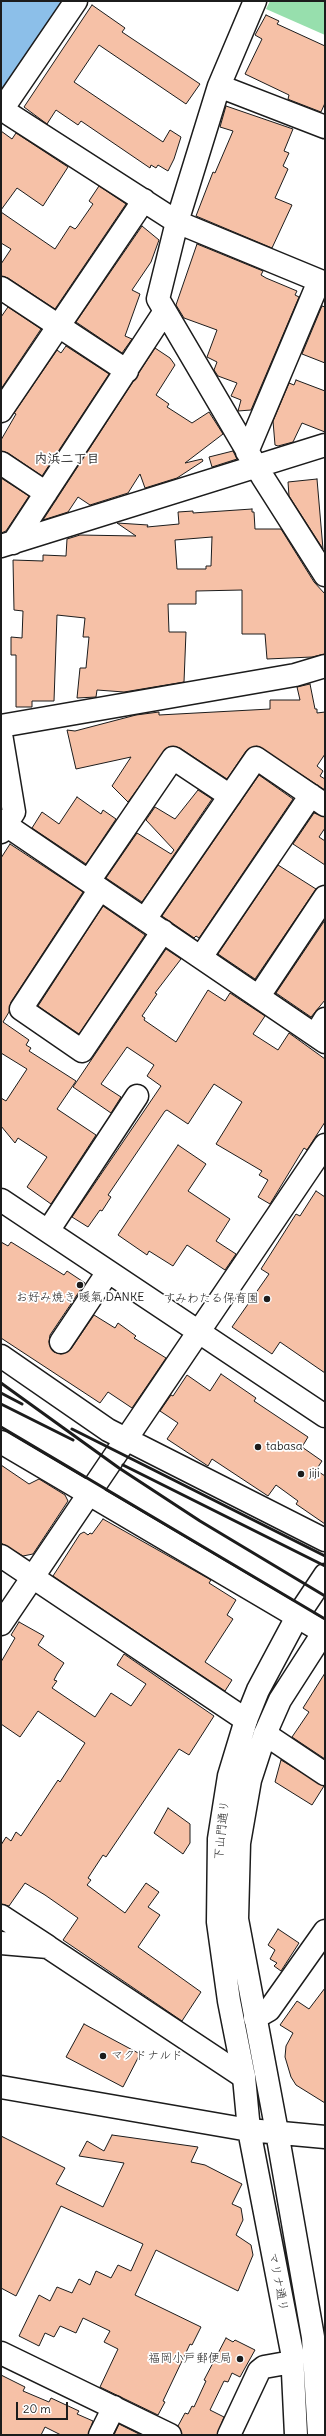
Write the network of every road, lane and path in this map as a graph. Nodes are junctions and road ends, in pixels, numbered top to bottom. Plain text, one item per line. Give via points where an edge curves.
1 (76, 1) edge
2 (255, 1) edge
3 (219, 86) junction
4 (2, 107) edge
5 (325, 128) edge
6 (144, 200) junction
7 (177, 222) junction
8 (322, 282) edge
9 (1, 288) edge
10 (166, 311) junction
11 (58, 327) junction
12 (126, 370) junction
13 (1, 411) edge
14 (325, 446) edge
15 (252, 460) junction
16 (1, 463) edge
17 (46, 493) junction
18 (7, 544) edge
19 (325, 575) edge
20 (325, 666) edge
21 (1, 726) edge
22 (1, 734) edge
23 (230, 796) junction
24 (318, 800) edge
25 (4, 829) edge
26 (95, 885) junction
27 (325, 897) edge
28 (154, 925) junction
29 (201, 957) junction
30 (259, 996) junction
31 (322, 1032) edge
32 (137, 1096) dead end
33 (325, 1145) edge
34 (1, 1200) edge
35 (48, 1231) junction
36 (108, 1272) junction
37 (200, 1332) junction
38 (61, 1342) dead end
39 (1, 1356) edge
40 (325, 1416) edge
41 (126, 1438) junction
42 (1, 1442) edge
43 (89, 1493) junction
44 (325, 1540) edge
45 (1, 1556) edge
46 (325, 1575) edge
47 (33, 1577) junction
48 (297, 1617) junction
49 (1, 1624) edge
50 (324, 1632) edge
51 (246, 1720) junction
52 (265, 1734) junction
53 (325, 1774) edge
54 (1, 1916) edge
55 (325, 1931) edge
56 (1, 1943) edge
57 (48, 1947) junction
58 (255, 2018) junction
59 (244, 2077) junction
60 (1, 2087) edge
61 (249, 2130) junction
62 (277, 2132) junction
63 (325, 2137) edge
64 (319, 2340) edge
65 (1, 2353) edge
66 (292, 2362) junction
67 (114, 2408) junction
68 (322, 2412) edge
69 (100, 2435) edge
70 (170, 2435) edge
71 (228, 2435) edge
72 (296, 2435) edge
73 (319, 2435) edge

1 - 4 street
2 - 3 street
3 - 5 street
3 - 7 street
4 - 6 street via 9,114
6 - 7 street
6 - 11 street
7 - 8 street
7 - 10 street via 158,299
8 - 15 street
9 - 11 street
10 - 12 street
10 - 15 street
11 - 12 street
11 - 13 street
12 - 17 street
14 - 15 street
15 - 18 street
15 - 19 street
16 - 17 street
17 - 18 street
20 - 21 street via 295,675
22 - 25 street via 14,812
23 - 24 street via 256,758
23 - 26 street via 173,758
23 - 28 street
24 - 29 street
25 - 26 street
26 - 28 street
26 - 28 street via 20,1009 82,1050
27 - 30 street
28 - 29 street
29 - 30 street
30 - 31 street
32 - 35 street
33 - 37 street
34 - 35 street
35 - 36 street
36 - 37 street
36 - 38 street
37 - 40 street
37 - 41 street
39 - 41 street via 108,1430
41 - 43 street
41 - 44 street
42 - 43 street
43 - 47 street
43 - 48 street
45 - 47 street
46 - 48 street, 下山門通り
47 - 49 street
47 - 51 street
48 - 50 street
48 - 51 street, 下山門通り via 258,1690
50 - 52 street, 下山門通り via 280,1700
51 - 59 street, 下山門通り via 229,1776 219,1839 218,1922 229,2001
52 - 53 street
52 - 58 street, 下山門通り via 250,1780 239,1851 237,1919
54 - 57 street
55 - 58 street via 270,2010
56 - 57 street
57 - 59 street
58 - 62 street, 下山門通り
59 - 61 street, 下山門通り
60 - 61 street
61 - 62 street
61 - 66 street, マリナ通り
62 - 63 street
62 - 64 street, マリナ通り
64 - 68 street, マリナ通り
65 - 67 street
66 - 71 street via 264,2367 259,2371
66 - 72 street, マリナ通り
67 - 69 street
67 - 70 street
68 - 73 street, マリナ通り

